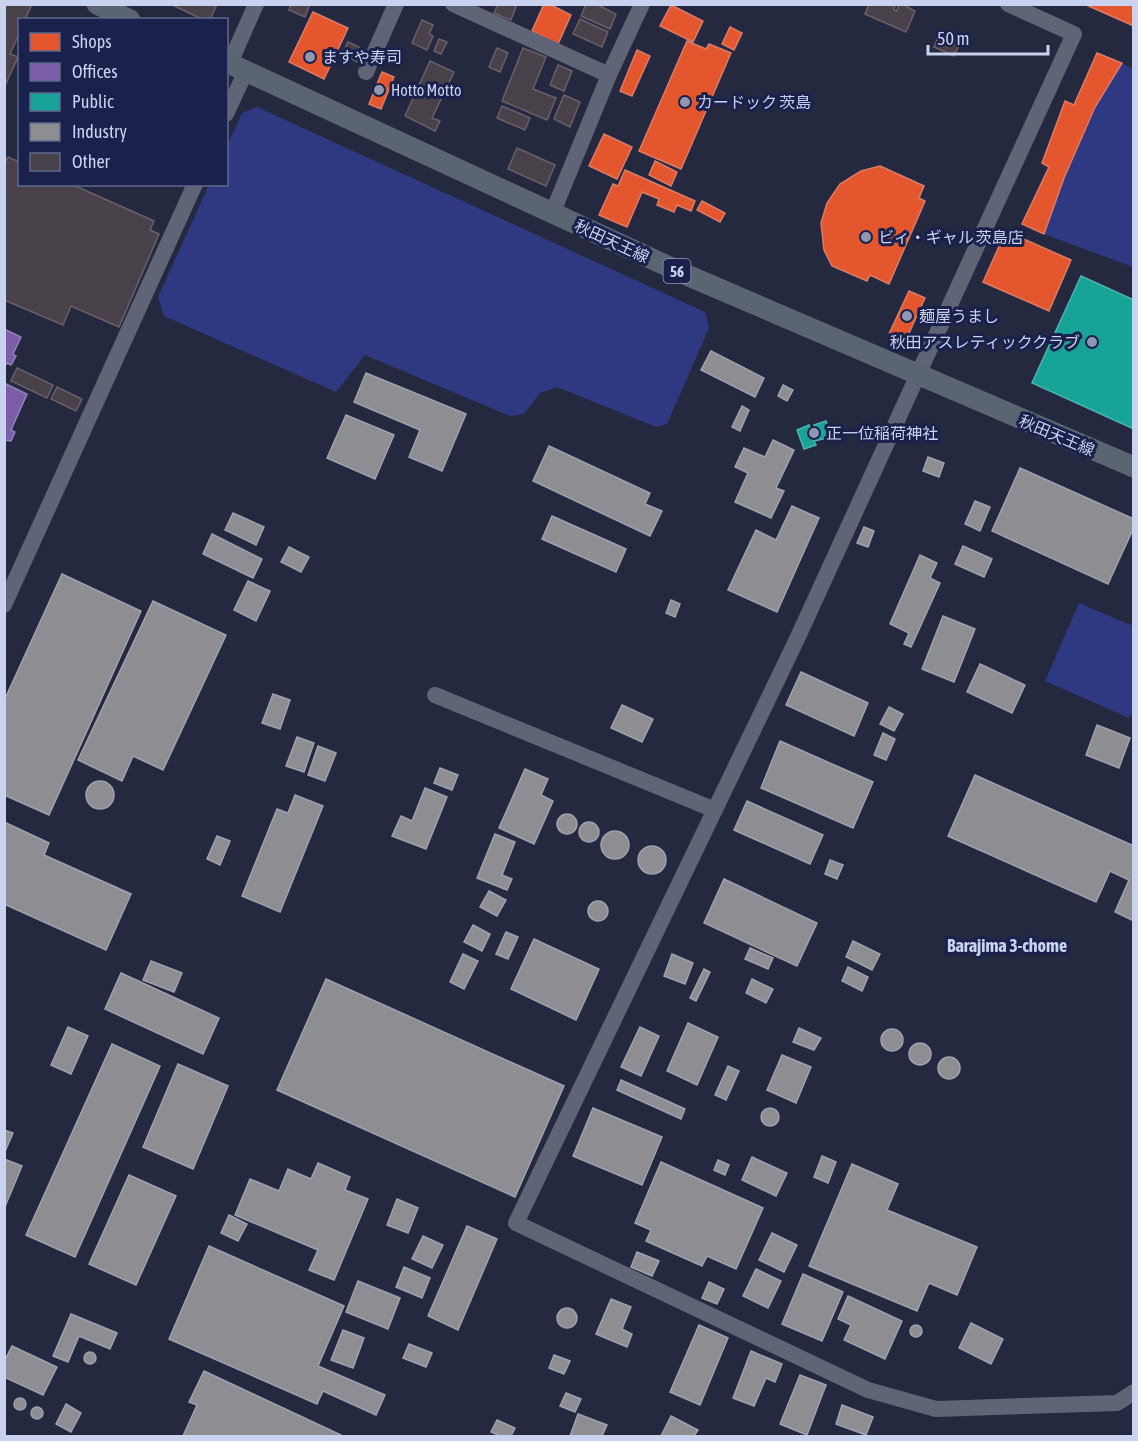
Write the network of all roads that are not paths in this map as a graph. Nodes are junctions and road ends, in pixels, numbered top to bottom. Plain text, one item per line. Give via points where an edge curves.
1 (97, 4) edge
2 (256, 4) edge
3 (396, 4) edge
4 (453, 4) edge
5 (642, 4) edge
6 (1008, 4) edge
7 (126, 18) edge
8 (234, 65) edge
9 (366, 72) dead end
10 (609, 75) junction
11 (228, 102) edge
12 (194, 186) edge
13 (552, 214) junction
14 (918, 374) junction
15 (1134, 467) edge
16 (11, 575) edge
17 (4, 605) edge
18 (435, 694) dead end
19 (715, 810) junction
20 (1134, 1392) edge

1 - 7 main road
2 - 8 street
3 - 9 street
4 - 10 street
5 - 10 street
6 - 14 street via 1074,34
8 - 11 street
8 - 13 main road, 秋田天王線 / 56
10 - 13 street
12 - 16 street
13 - 14 main road, 秋田天王線 / 56
14 - 15 main road, 秋田天王線 / 56
14 - 19 street
16 - 17 street
18 - 19 street
19 - 20 street via 516,1223 868,1390 936,1409 1117,1403

